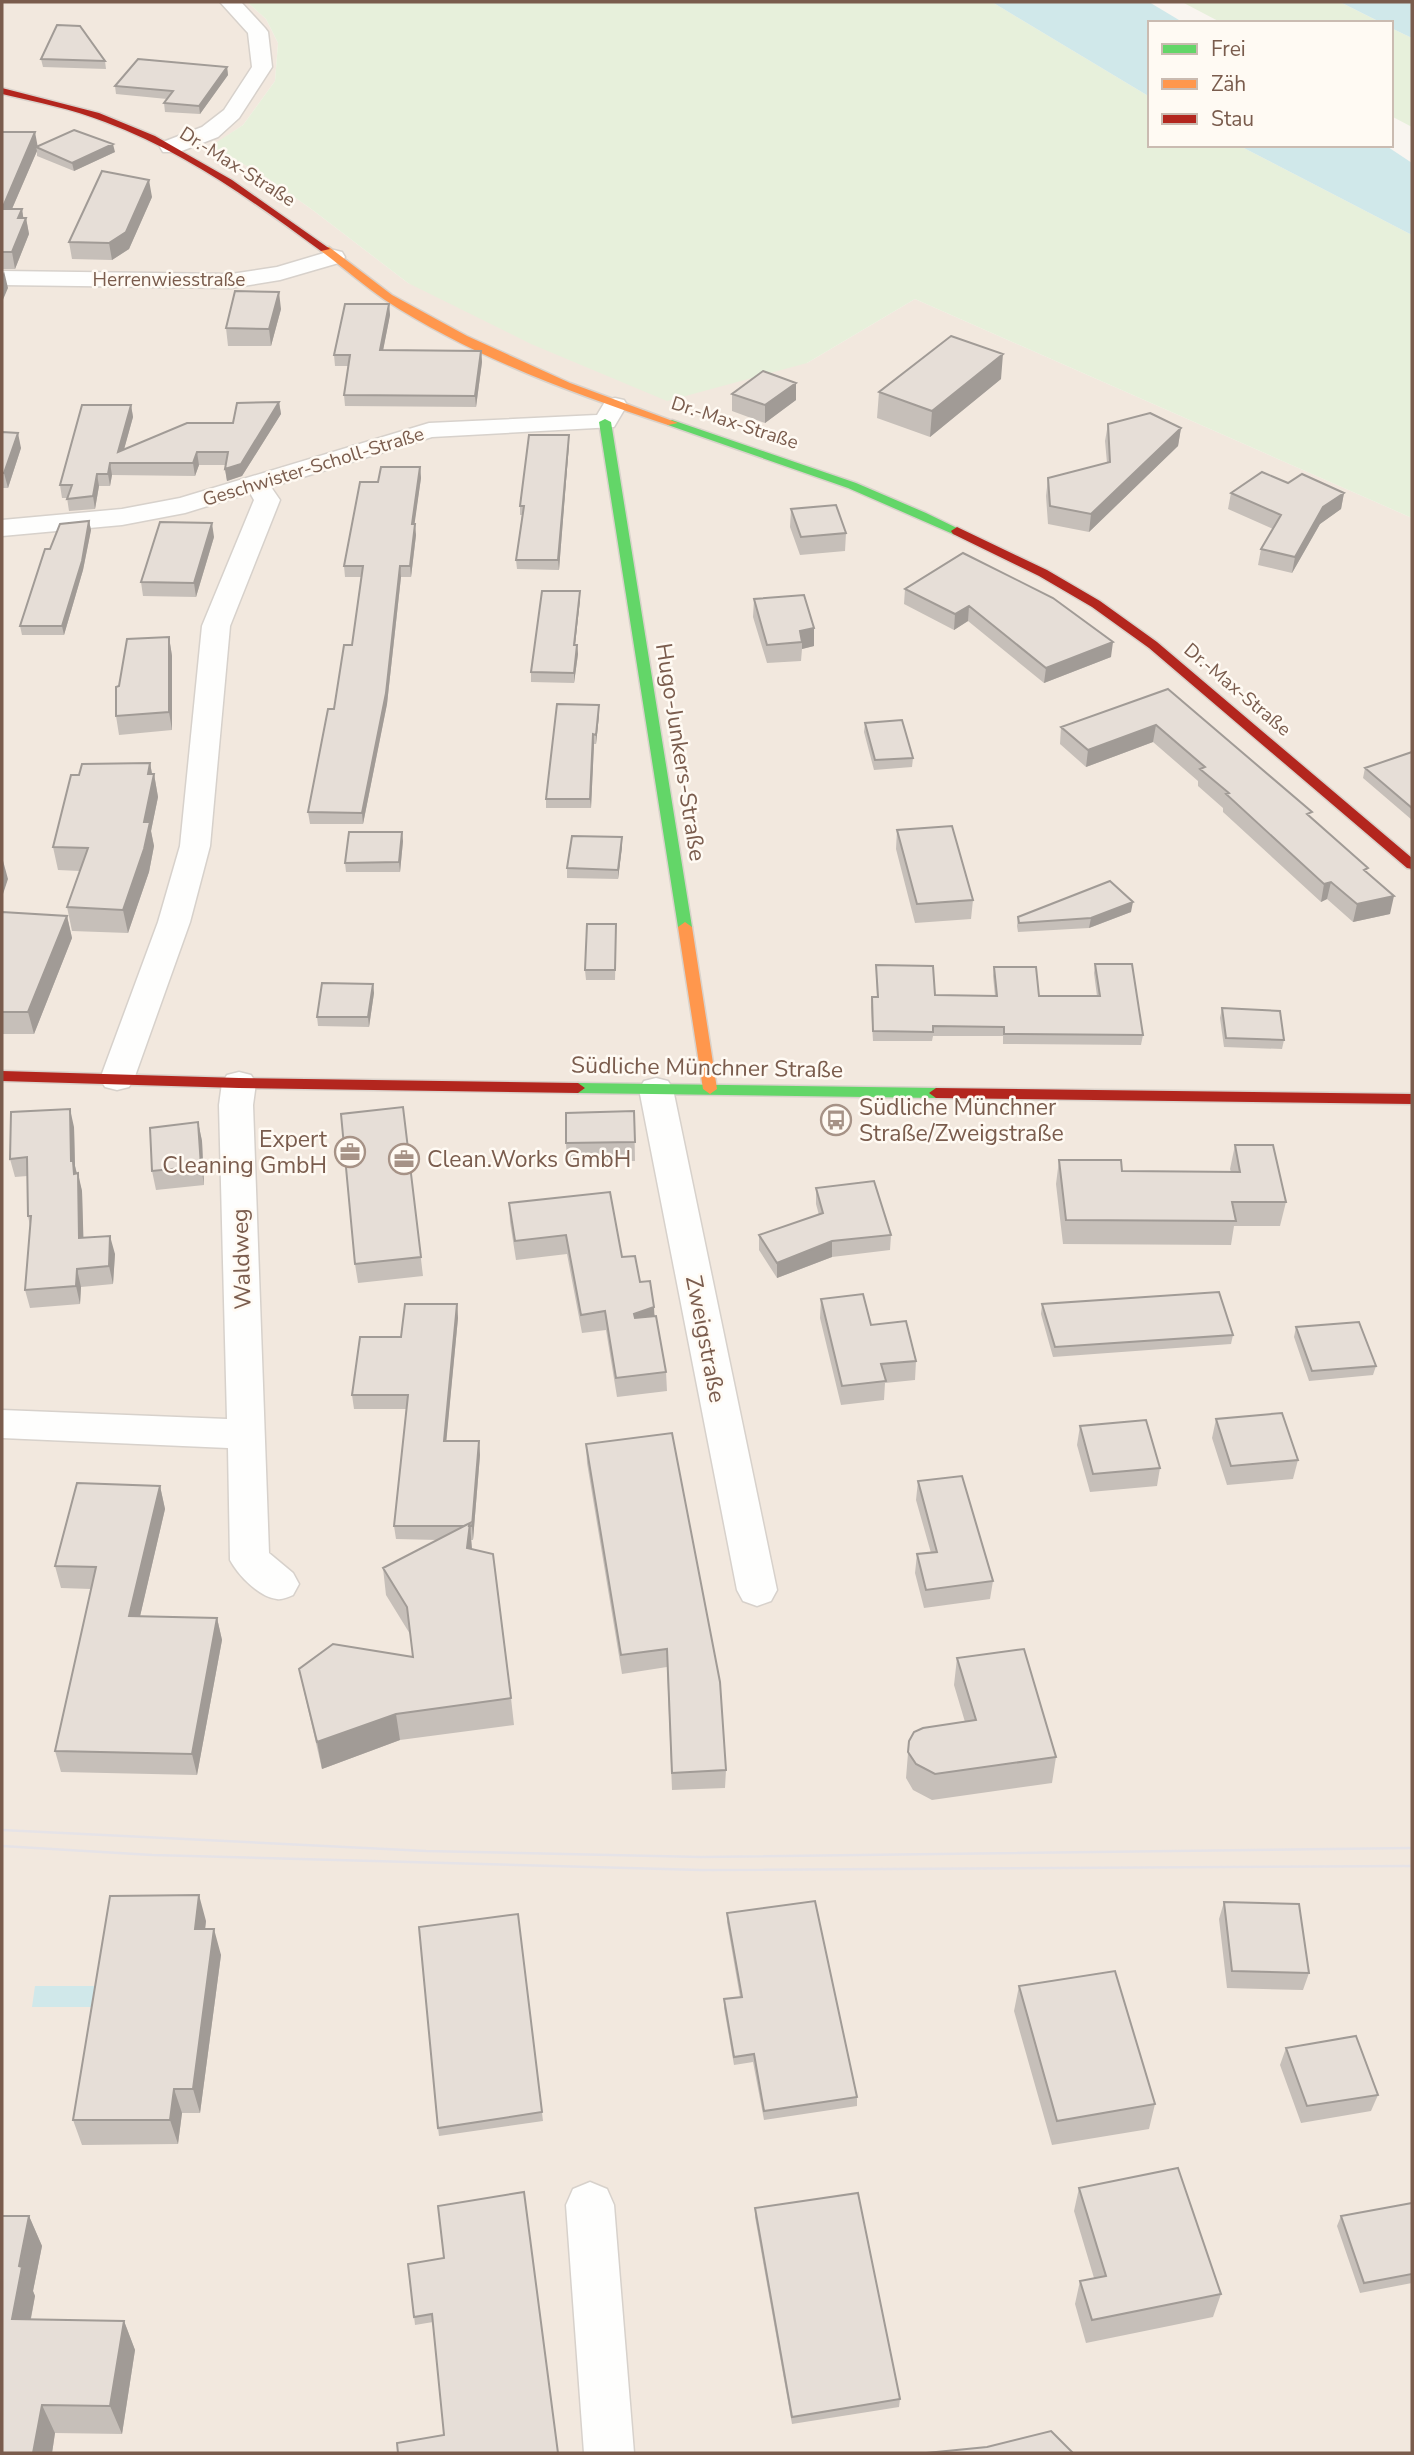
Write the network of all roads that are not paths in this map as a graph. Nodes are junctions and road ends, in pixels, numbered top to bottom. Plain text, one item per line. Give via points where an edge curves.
1 (230, 2) edge
2 (2, 91) edge
3 (171, 147) junction
4 (334, 257) junction
5 (2, 278) edge
6 (610, 413) junction
7 (257, 483) junction
8 (2, 528) edge
9 (1412, 865) edge
10 (2, 1076) edge
11 (117, 1079) junction
12 (239, 1083) junction
13 (656, 1089) junction
14 (710, 1089) junction
15 (1412, 1100) edge
16 (2, 1423) edge
17 (247, 1434) junction
18 (279, 1584) dead end
19 (757, 1590) dead end
20 (590, 2205) dead end
21 (609, 2453) edge

1 - 3 street via 258,32 262,67 232,114 210,132
2 - 3 street, Dr.-Max-Straße via 82,110
3 - 4 street, Dr.-Max-Straße via 260,201
4 - 5 street, Herrenwiesstraße via 231,281
4 - 6 street, Dr.-Max-Straße via 409,308
6 - 7 street, Geschwister-Scholl-Straße via 429,430
6 - 9 street, Dr.-Max-Straße via 770,455 905,506 1096,604 1153,645
6 - 14 street, Hugo-Junkers-Straße
7 - 8 street, Geschwister-Scholl-Straße via 130,516
7 - 11 street via 267,500 215,631 195,846 174,922
10 - 11 street, Südliche Münchner Straße
11 - 12 street, Südliche Münchner Straße
12 - 13 street, Südliche Münchner Straße
12 - 17 street, Waldweg via 236,1105
13 - 14 street, Südliche Münchner Straße
13 - 19 street, Zweigstraße
14 - 15 street, Südliche Münchner Straße
16 - 17 street
17 - 18 street, Waldweg via 250,1560
20 - 21 street

